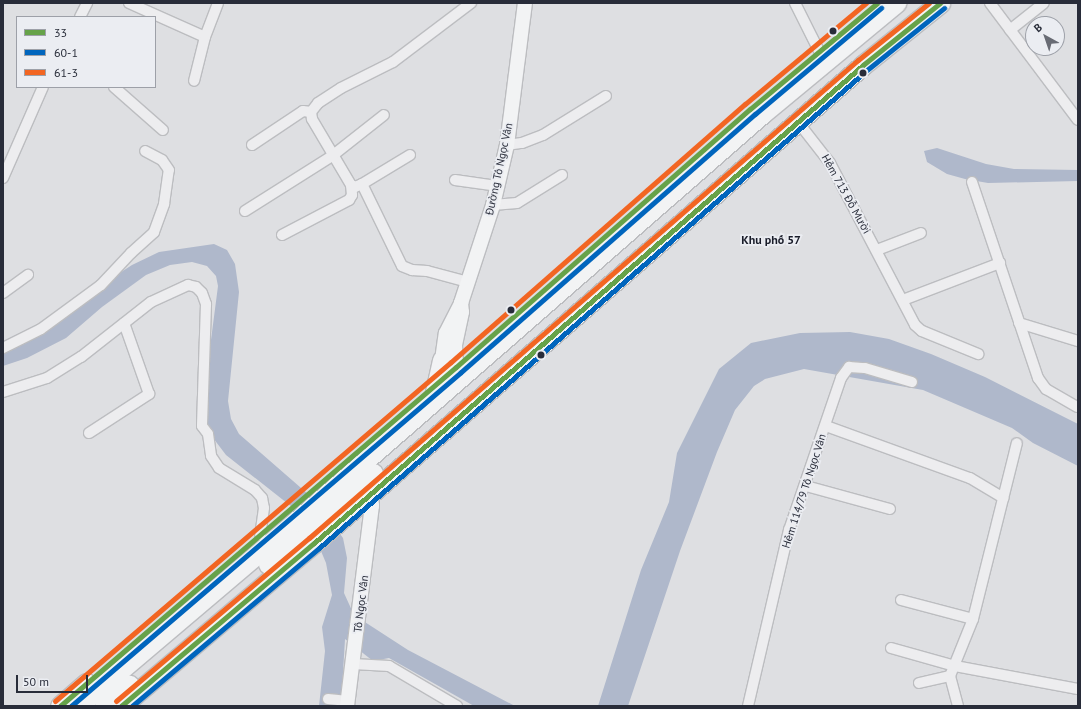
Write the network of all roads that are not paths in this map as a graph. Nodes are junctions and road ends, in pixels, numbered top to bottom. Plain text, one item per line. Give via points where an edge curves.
1 (87, 3) edge
2 (129, 3) edge
3 (218, 3) edge
4 (471, 3) edge
5 (525, 3) edge
6 (795, 3) edge
7 (877, 3) edge
8 (896, 3) edge
9 (922, 3) edge
10 (940, 3) edge
11 (990, 3) edge
12 (1044, 3) edge
13 (148, 7) edge
14 (80, 16) edge
15 (1010, 30) junction
16 (205, 37) junction
17 (819, 51) junction
18 (194, 82) dead end
19 (43, 88) edge
20 (115, 88) edge
21 (606, 96) dead end
22 (311, 112) junction
23 (384, 115) dead end
24 (1077, 116) edge
25 (798, 122) junction
26 (163, 130) dead end
27 (252, 145) dead end
28 (507, 145) junction
29 (145, 151) dead end
30 (410, 154) dead end
31 (332, 156) junction
32 (562, 175) dead end
33 (3, 178) edge
34 (455, 180) dead end
35 (972, 182) dead end
36 (362, 184) junction
37 (351, 185) junction
38 (498, 186) junction
39 (493, 205) junction
40 (245, 211) dead end
41 (922, 233) dead end
42 (282, 235) dead end
43 (877, 250) junction
44 (1000, 263) junction
45 (28, 275) dead end
46 (468, 282) junction
47 (3, 293) edge
48 (903, 300) junction
49 (124, 323) junction
50 (1019, 323) junction
51 (1078, 341) edge
52 (3, 348) edge
53 (978, 354) dead end
54 (463, 377) junction
55 (912, 382) dead end
56 (3, 392) edge
57 (435, 392) junction
58 (1077, 407) dead end
59 (826, 426) junction
60 (89, 433) dead end
61 (1017, 443) dead end
62 (370, 485) junction
63 (806, 486) junction
64 (1003, 498) junction
65 (328, 503) junction
66 (890, 509) dead end
67 (301, 527) junction
68 (260, 535) junction
69 (901, 600) dead end
70 (974, 619) junction
71 (890, 648) dead end
72 (354, 658) junction
73 (955, 666) junction
74 (950, 676) junction
75 (919, 682) dead end
76 (1078, 689) edge
77 (328, 699) dead end
78 (346, 703) edge
79 (110, 705) edge
80 (60, 706) edge
81 (78, 706) edge
82 (457, 706) edge
83 (748, 706) edge
84 (958, 706) edge

1 - 14 street
2 - 13 street
3 - 16 street
4 - 22 street via 393,62 341,88 318,103
5 - 28 street, Đường Tô Ngọc Vân
6 - 17 street
7 - 17 highway
8 - 54 highway via 763,113
9 - 54 highway via 758,140
10 - 25 highway
11 - 15 street
12 - 15 street
13 - 16 street
15 - 24 street
16 - 18 street
17 - 54 highway
19 - 33 street
20 - 26 street
21 - 28 street via 543,135 522,143
22 - 27 street via 303,111
22 - 31 street via 312,119
23 - 31 street
25 - 43 street, Hẻm 713 Đỗ Mười via 830,163
25 - 54 highway
28 - 38 street, Đường Tô Ngọc Vân
29 - 52 street via 162,160 169,170 164,204 154,232 101,285 42,329
30 - 36 street
31 - 37 street
31 - 40 street
32 - 39 street via 517,203
34 - 38 street
35 - 44 street
36 - 37 street via 356,187
36 - 46 street via 402,266 412,270 427,270
37 - 42 street via 352,195 349,200
38 - 39 street, Đường Tô Ngọc Vân
39 - 46 street, Đường Tô Ngọc Vân
41 - 43 street
43 - 48 street, Hẻm 713 Đỗ Mười
44 - 48 street
44 - 50 street
45 - 47 street
46 - 54 street, Đường Tô Ngọc Vân via 461,303 462,312 455,345
48 - 53 street, Hẻm 713 Đỗ Mười via 911,319 922,331
49 - 56 street via 81,357 47,378
49 - 60 street via 150,394
49 - 68 street via 151,302 174,290 188,285 196,287 202,293 206,304 202,426 208,434 211,456 219,468 255,490 262,498 264,508
50 - 51 street
50 - 58 street via 1038,378 1046,389
54 - 57 highway
54 - 57 highway
54 - 62 highway
55 - 59 street, Hẻm 114/79 Tô Ngọc Vân via 865,368 849,367 841,378
57 - 65 highway
59 - 63 street, Hẻm 114/79 Tô Ngọc Vân
59 - 64 street via 970,478
61 - 64 street
62 - 65 highway
62 - 72 street, Tô Ngọc Vân via 361,610
63 - 66 street
63 - 83 street, Hẻm 114/79 Tô Ngọc Vân via 789,530
64 - 70 street
65 - 67 highway
65 - 67 highway
67 - 68 highway
67 - 79 highway
67 - 81 highway
68 - 80 highway
69 - 70 street
70 - 73 street
71 - 73 street
72 - 78 street, Tô Ngọc Vân
72 - 82 street via 389,666
73 - 74 street
73 - 76 street
74 - 75 street
74 - 84 street
77 - 78 street

